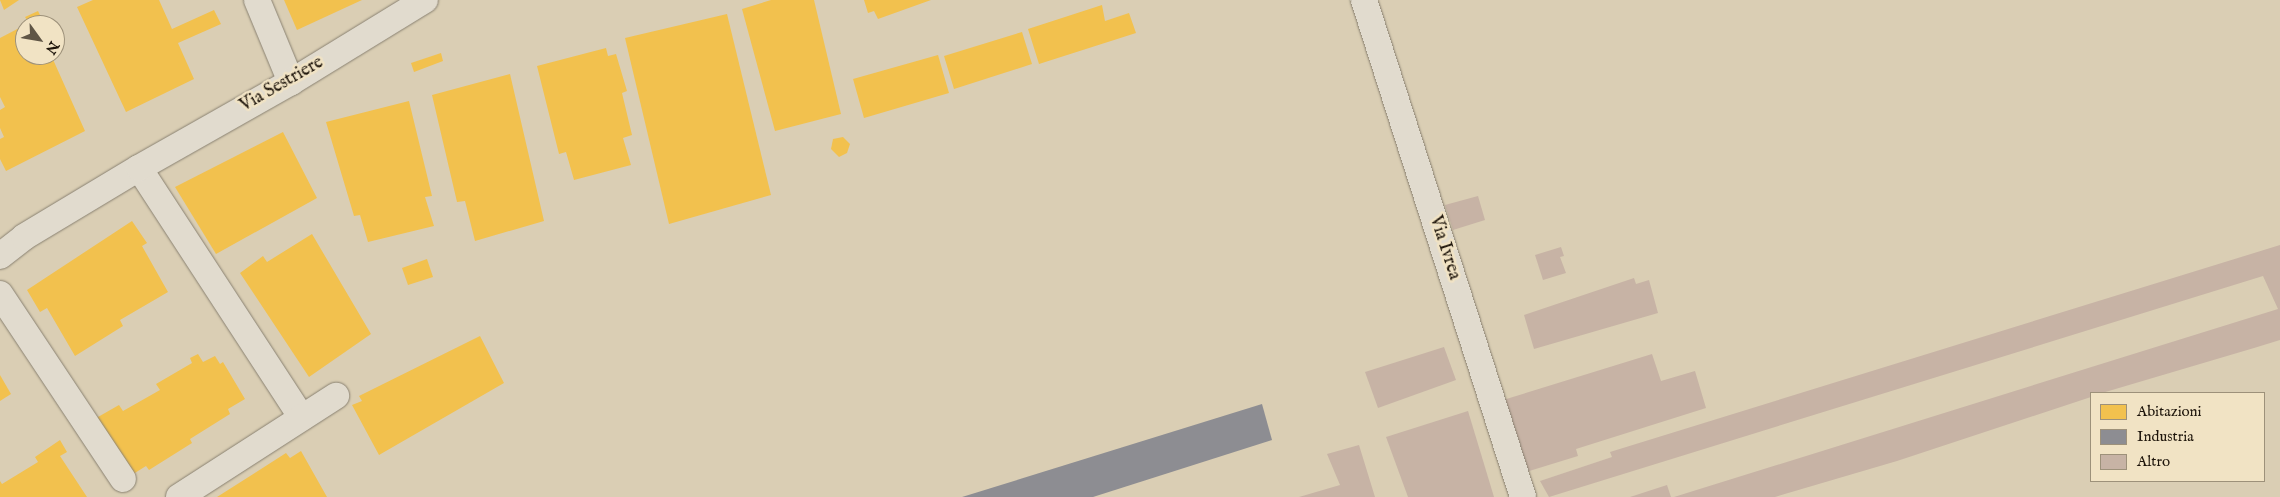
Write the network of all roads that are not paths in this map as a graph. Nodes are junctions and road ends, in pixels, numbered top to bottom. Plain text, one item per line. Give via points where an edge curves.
1 (257, 0) edge
2 (424, 0) edge
3 (1364, 0) edge
4 (290, 82) junction
5 (139, 168) junction
6 (0, 256) edge
7 (0, 294) edge
8 (336, 396) dead end
9 (302, 418) junction
10 (123, 479) dead end
11 (178, 497) edge
12 (1523, 497) edge

1 - 4 street
2 - 4 street, Via Sestriere
3 - 12 street, Via Ivrea
4 - 5 street, Via Sestriere
5 - 6 street, Via Sestriere via 24,237
5 - 9 street
7 - 10 street
8 - 9 street
9 - 11 street

